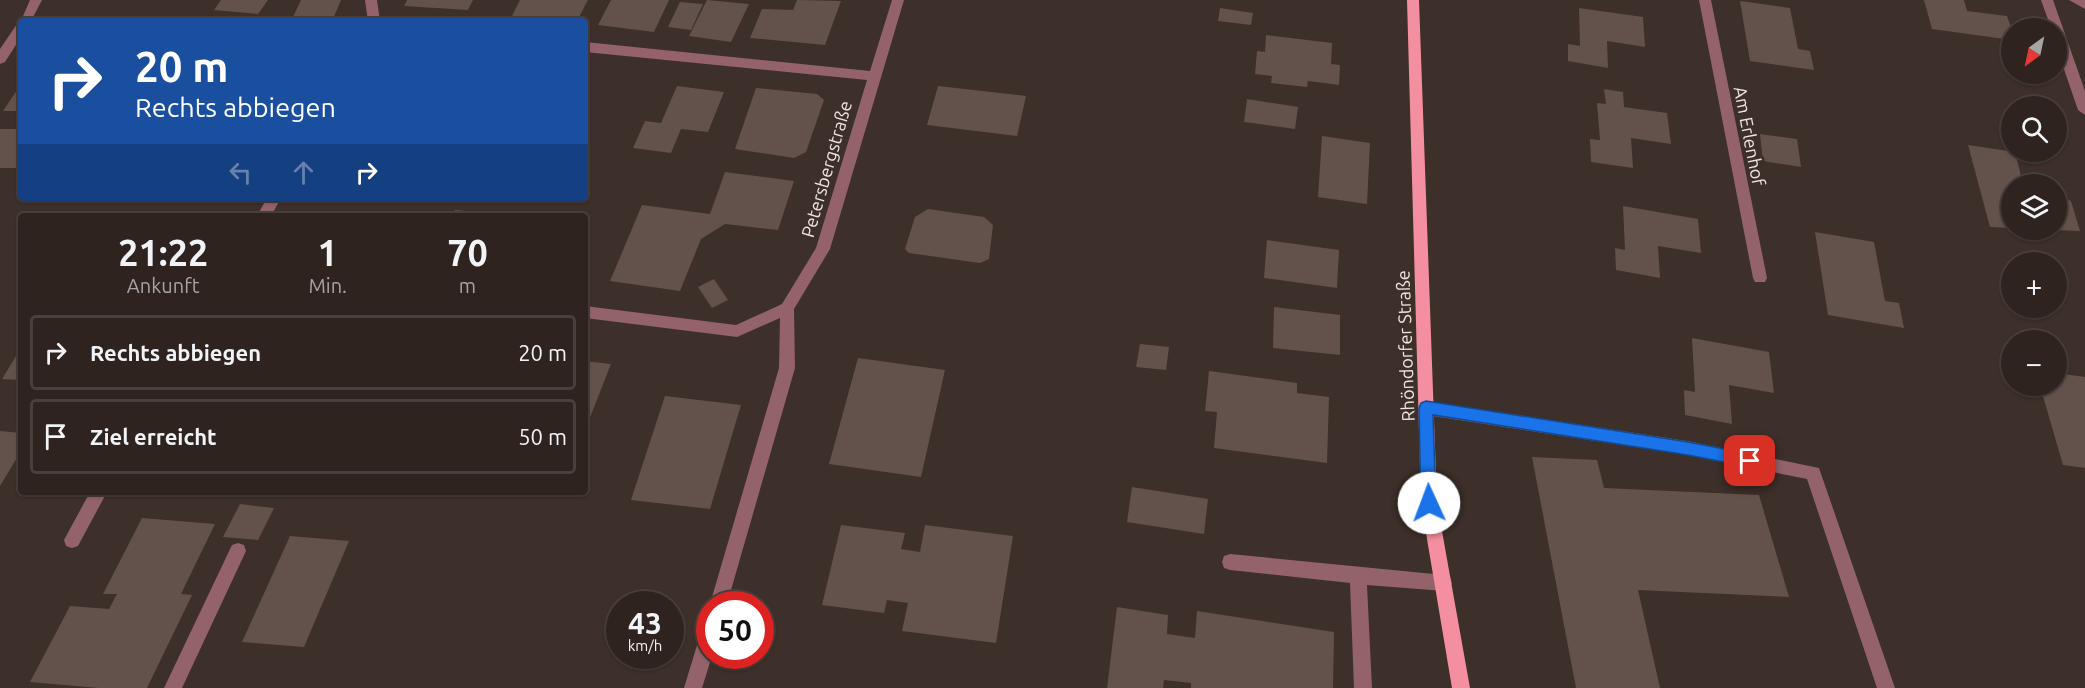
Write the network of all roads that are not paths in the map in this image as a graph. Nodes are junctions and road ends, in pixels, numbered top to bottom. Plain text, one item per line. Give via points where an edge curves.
1 (36, 0) edge
2 (371, 0) edge
3 (898, 0) edge
4 (1413, 0) edge
5 (1705, 0) edge
6 (2047, 0) edge
7 (2076, 0) edge
8 (2085, 5) edge
9 (27, 18) edge
10 (373, 18) edge
11 (18, 32) edge
12 (588, 47) edge
13 (0, 59) edge
14 (874, 76) junction
15 (2085, 110) edge
16 (1760, 278) dead end
17 (786, 308) junction
18 (588, 312) edge
19 (1426, 408) junction
20 (97, 495) edge
21 (72, 540) dead end
22 (238, 551) dead end
23 (1230, 562) dead end
24 (1358, 576) junction
25 (1444, 583) junction
26 (722, 591) edge
27 (699, 669) edge
28 (173, 688) edge
29 (693, 688) edge
30 (1363, 688) edge
31 (1461, 688) edge
32 (1886, 688) edge

1 - 9 street
2 - 10 street
3 - 14 street, Petersbergstraße
4 - 19 main road, Rhöndorfer Straße
5 - 16 street, Am Erlenhof
6 - 15 street
7 - 8 street
11 - 13 street
12 - 14 street, Petersbergstraße
14 - 17 street, Petersbergstraße via 824,249
17 - 18 street via 737,330
17 - 26 street via 788,368
19 - 25 main road, Rhöndorfer Straße via 1429,503
19 - 32 street via 1688,448 1813,473
20 - 21 street
22 - 28 street
23 - 24 street
24 - 25 street
24 - 30 street
25 - 31 main road, Rhöndorfer Straße
27 - 29 street

